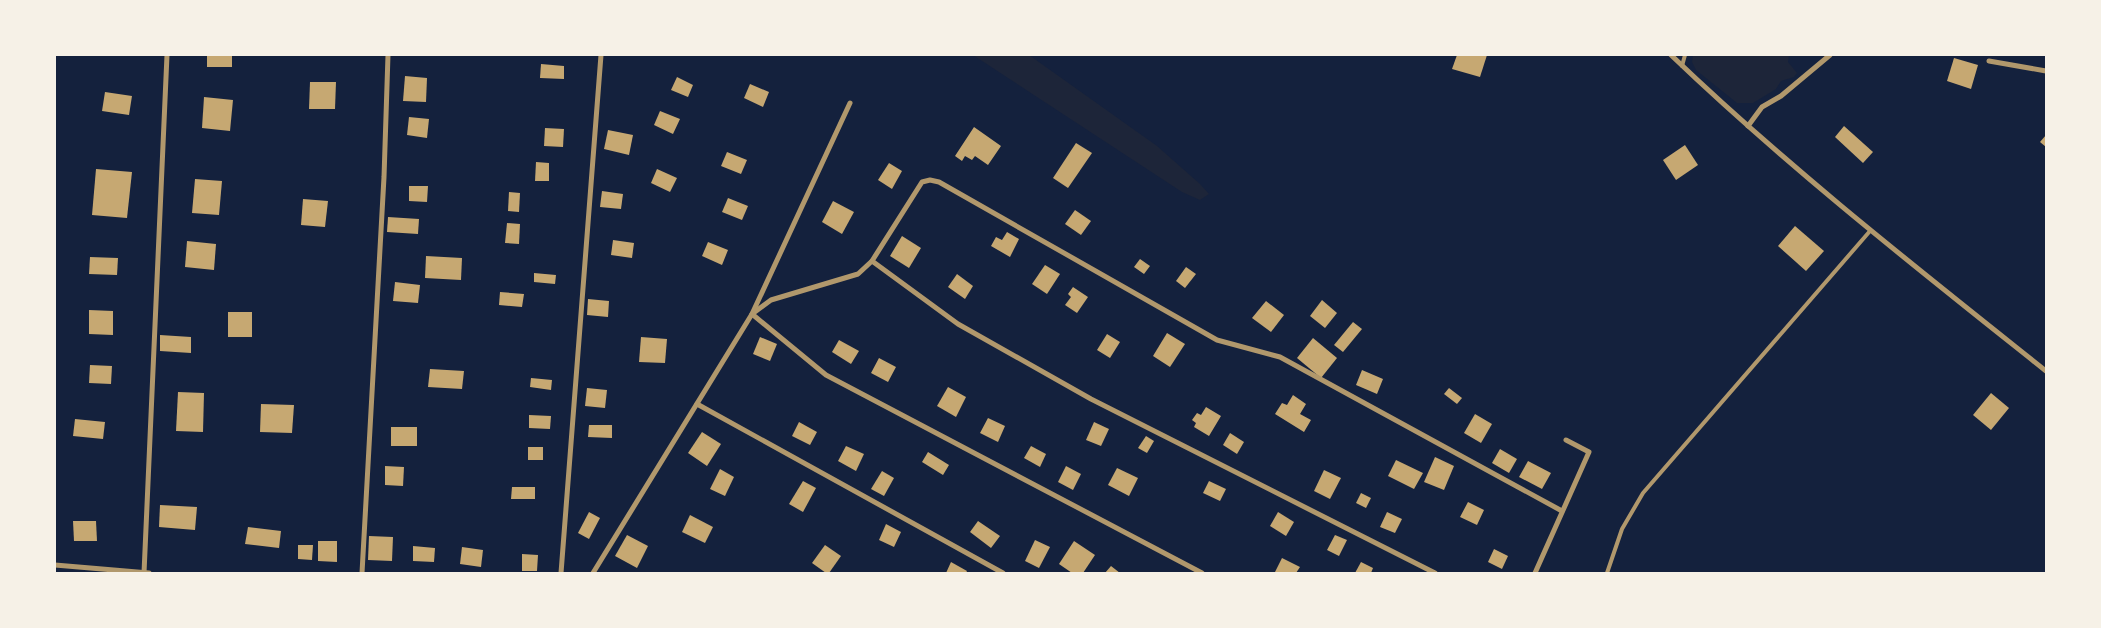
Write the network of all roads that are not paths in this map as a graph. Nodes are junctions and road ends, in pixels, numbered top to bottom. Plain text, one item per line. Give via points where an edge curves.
1 (167, 55) edge
2 (388, 55) edge
3 (601, 55) edge
4 (1671, 55) edge
5 (1684, 55) edge
6 (1830, 55) edge
7 (1989, 61) dead end
8 (1682, 66) junction
9 (2046, 71) edge
10 (850, 103) dead end
11 (1748, 126) junction
12 (1870, 231) junction
13 (872, 261) junction
14 (752, 314) junction
15 (2046, 371) edge
16 (697, 404) junction
17 (1566, 440) dead end
18 (1562, 511) junction
19 (55, 565) edge
20 (144, 573) edge
21 (149, 573) edge
22 (362, 573) edge
23 (561, 573) edge
24 (593, 573) edge
25 (1003, 573) edge
26 (1202, 573) edge
27 (1435, 573) edge
28 (1535, 573) edge
29 (1608, 573) edge

1 - 20 street
2 - 22 street
3 - 23 street
4 - 8 street
5 - 8 lane
6 - 11 street via 1782,96 1762,107
7 - 9 street
8 - 11 street
10 - 14 street
11 - 12 street
12 - 15 street
12 - 29 lane via 1643,493 1622,529
13 - 14 street via 858,274 770,300
13 - 18 street via 922,182 939,182 1217,340 1280,357
13 - 27 street via 958,324 1091,399
14 - 16 street
14 - 26 street via 826,375
16 - 24 street
16 - 25 street
17 - 18 street via 1589,452
18 - 28 street
19 - 20 street
20 - 21 street

